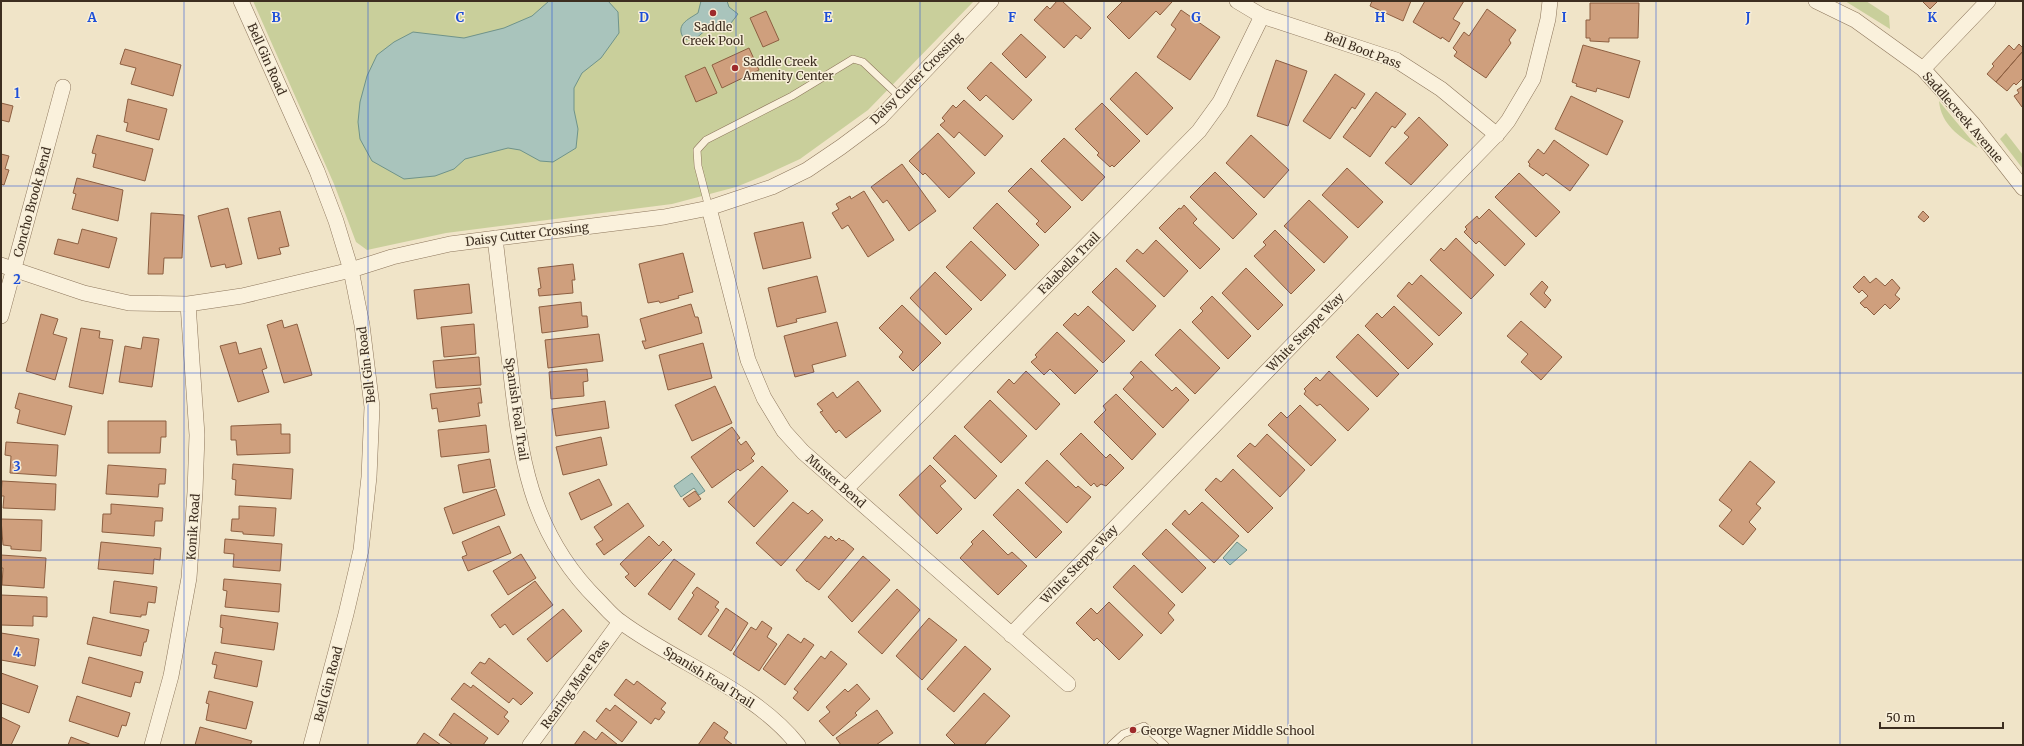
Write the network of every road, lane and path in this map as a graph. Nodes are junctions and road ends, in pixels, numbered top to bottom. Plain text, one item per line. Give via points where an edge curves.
1 (241, 1) edge
2 (991, 1) edge
3 (1237, 1) edge
4 (1550, 1) edge
5 (1816, 1) edge
6 (1988, 1) edge
7 (1262, 16) junction
8 (1923, 69) junction
9 (63, 87) dead end
10 (900, 97) junction
11 (1497, 135) junction
12 (2023, 188) edge
13 (709, 208) junction
14 (495, 238) junction
15 (7, 267) edge
16 (351, 270) junction
17 (188, 304) junction
18 (1, 316) edge
19 (846, 488) junction
20 (620, 622) junction
21 (1011, 635) junction
22 (1068, 684) dead end
23 (152, 745) edge
24 (311, 745) edge
25 (530, 745) edge
26 (798, 745) edge
27 (1111, 745) edge
28 (1165, 745) edge

1 - 16 street, Bell Gin Road via 317,171
2 - 10 street, Daisy Cutter Crossing
3 - 7 street, Bell Boot Pass
4 - 11 street, White Steppe Way via 1533,79
5 - 8 street, Saddlecreek Avenue via 1855,20
6 - 8 street
7 - 11 street, Bell Boot Pass via 1396,60 1441,89
7 - 19 street, Falabella Trail via 1220,102 1199,131
8 - 12 street, Saddlecreek Avenue via 1973,124
9 - 15 street, Concho Brook Bend
10 - 13 street, Daisy Cutter Crossing via 880,118 807,170 772,187
10 - 13 lane via 863,62 853,59 792,96 706,140 698,150 698,166
11 - 21 street, White Steppe Way
13 - 14 street, Daisy Cutter Crossing via 664,217
13 - 19 street, Muster Bend via 748,360 764,398 784,430 803,452
14 - 16 street, Daisy Cutter Crossing via 392,256
14 - 20 street, Spanish Foal Trail via 518,438 530,489 550,538 570,568
15 - 17 street, Daisy Cutter Crossing via 84,293 129,303
15 - 18 street, Concho Brook Bend
16 - 17 street, Daisy Cutter Crossing via 242,296
16 - 24 street, Bell Gin Road via 362,325 372,406 369,477 361,550
17 - 23 street, Konik Road via 197,435 189,578 171,676
19 - 21 street, Muster Bend
20 - 25 street, Rearing Mare Pass
20 - 26 street, Spanish Foal Trail via 727,686 765,713
21 - 22 street, Muster Bend
27 - 28 lane via 1123,734 1144,726

